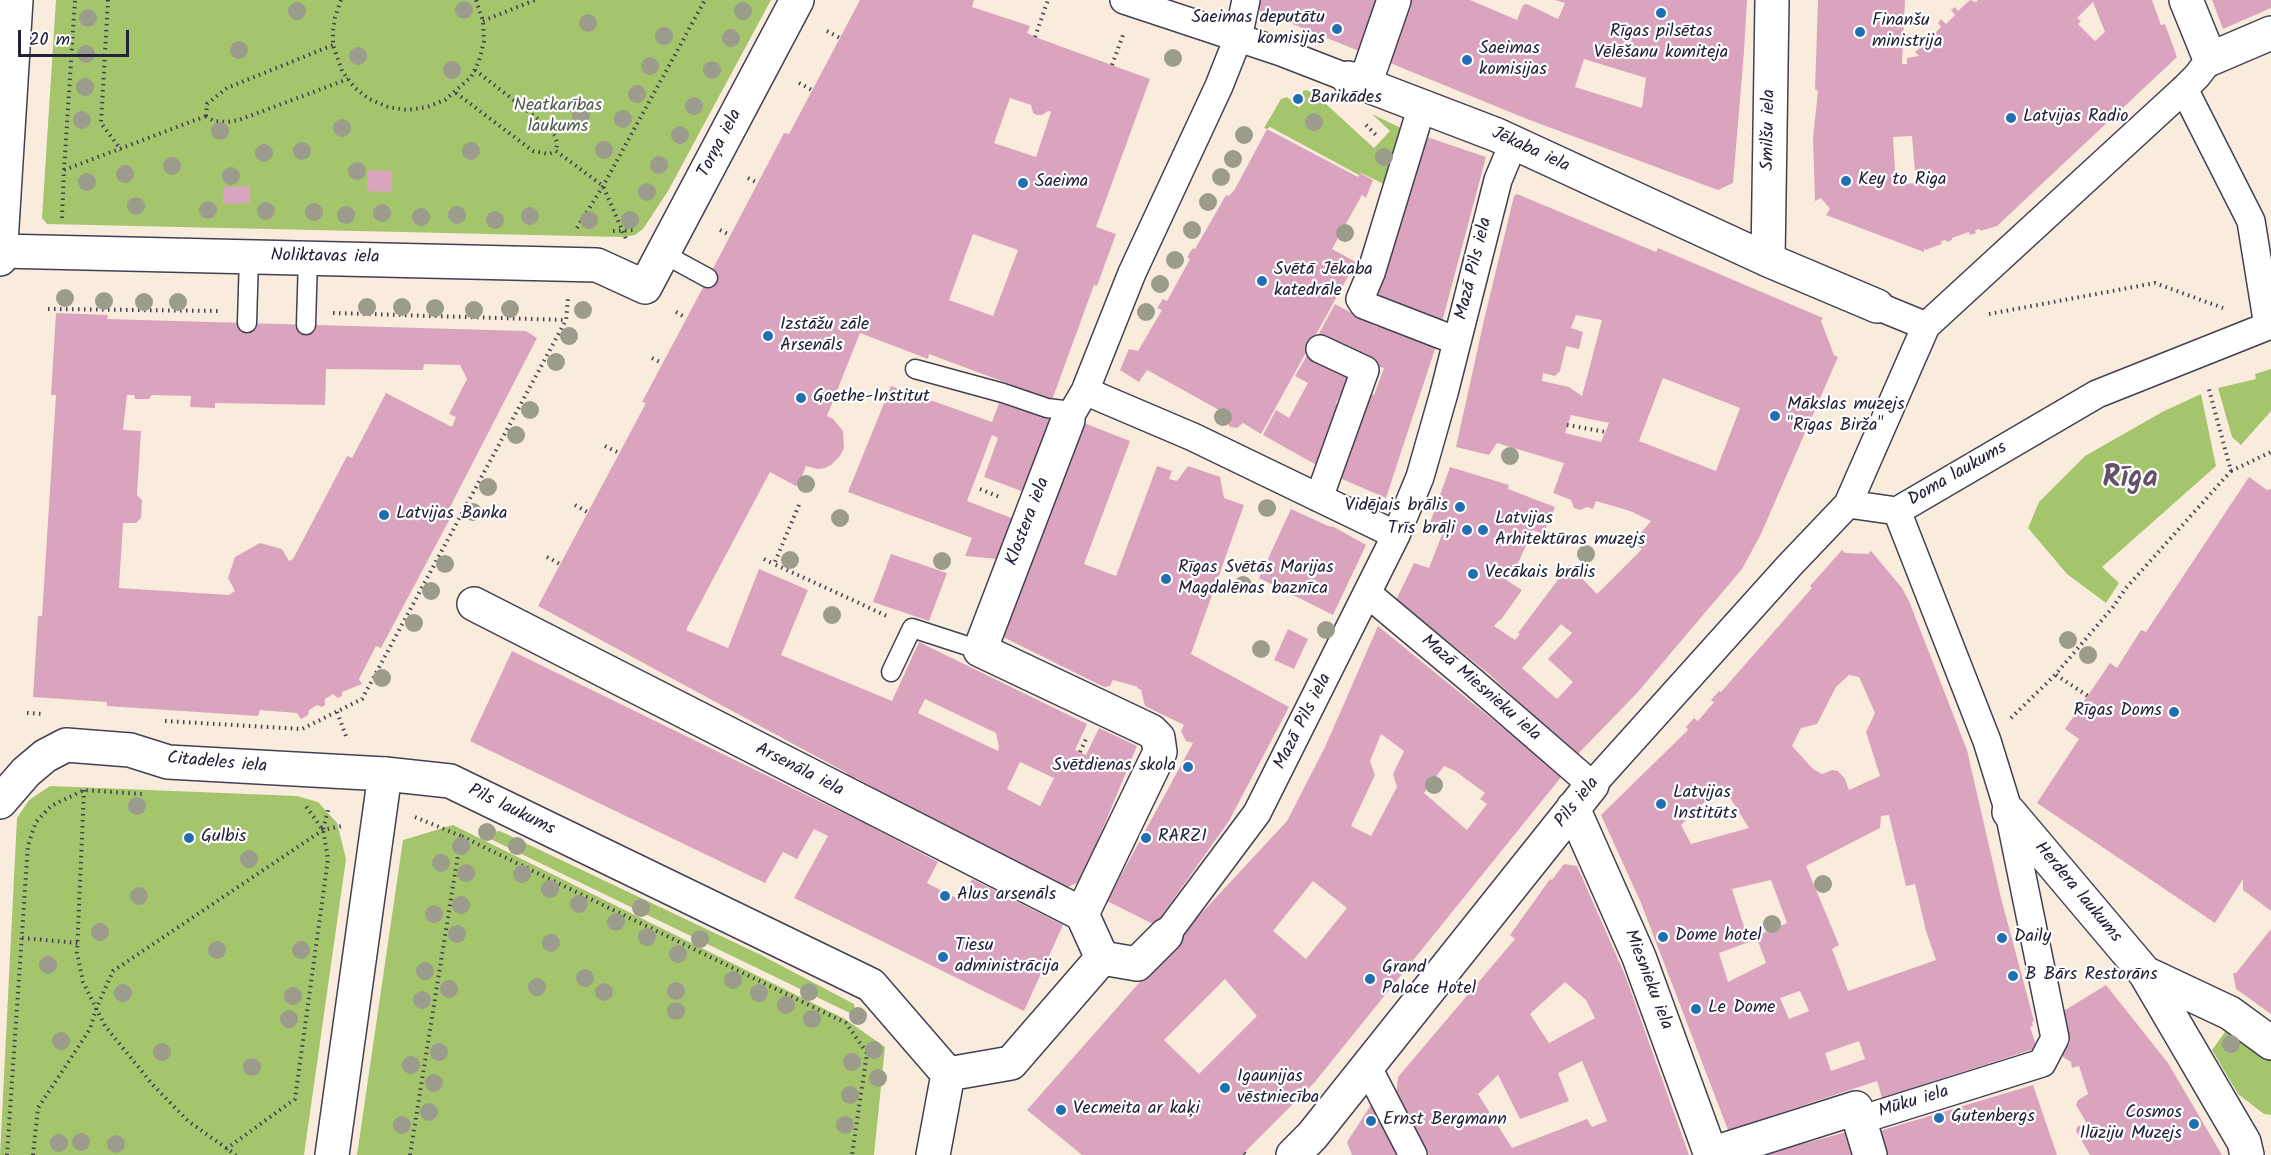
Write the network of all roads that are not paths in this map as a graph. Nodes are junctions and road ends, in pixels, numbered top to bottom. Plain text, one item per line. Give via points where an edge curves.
1 (16, 0) edge
2 (797, 0) edge
3 (1124, 0) edge
4 (1246, 0) edge
5 (1394, 0) edge
6 (1772, 0) edge
7 (2186, 0) edge
8 (2271, 33) edge
9 (1238, 38) junction
10 (2210, 58) junction
11 (1356, 81) junction
12 (2184, 90) junction
13 (1422, 106) junction
14 (1513, 144) junction
15 (2261, 224) edge
16 (0, 251) edge
17 (662, 253) junction
18 (249, 256) junction
19 (308, 258) junction
20 (0, 259) edge
21 (1768, 260) junction
22 (708, 278) dead end
23 (645, 287) joint
24 (1877, 306) joint
25 (247, 323) dead end
26 (306, 325) dead end
27 (1926, 326) junction
28 (2270, 326) edge
29 (1457, 341) junction
30 (1320, 349) dead end
31 (915, 369) dead end
32 (1075, 407) junction
33 (1319, 498) junction
34 (1848, 504) junction
35 (1898, 511) junction
36 (1395, 535) junction
37 (1368, 594) junction
38 (474, 604) dead end
39 (980, 650) junction
40 (891, 672) dead end
41 (385, 774) junction
42 (1583, 797) junction
43 (0, 801) edge
44 (2009, 812) junction
45 (1082, 914) junction
46 (1166, 934) joint
47 (1102, 958) junction
48 (2145, 973) junction
49 (2050, 1016) joint
50 (2271, 1043) edge
51 (1367, 1066) junction
52 (948, 1074) junction
53 (1860, 1120) junction
54 (1310, 1149) edge
55 (1711, 1154) edge
56 (332, 1155) edge
57 (933, 1155) edge
58 (1413, 1155) edge
59 (1870, 1155) edge
60 (2247, 1155) edge

1 - 16 street
2 - 17 street, Torņa iela
3 - 9 street, Jēkaba iela
4 - 9 street, Klostera iela
5 - 11 street
6 - 21 street, Smilšu iela
7 - 10 street
8 - 10 street
9 - 11 street, Jēkaba iela
9 - 32 street, Klostera iela
10 - 12 street
11 - 13 street, Jēkaba iela
12 - 15 street
12 - 27 street
13 - 14 street, Jēkaba iela
13 - 29 street via 1360,299 1364,305
14 - 21 street, Jēkaba iela
14 - 29 street, Mazā Pils iela via 1498,180
15 - 28 street
16 - 18 street, Noliktavas iela
16 - 20 street
17 - 22 lane
17 - 23 street, Torņa iela
18 - 19 street, Noliktavas iela
18 - 25 lane
19 - 23 street, Noliktavas iela via 597,265
19 - 26 lane
21 - 24 street, Jēkaba iela
24 - 27 street, Jēkaba iela
27 - 34 street
28 - 35 street, Doma laukums via 2097,394
29 - 36 street, Mazā Pils iela via 1419,477
30 - 33 street via 1365,370
31 - 32 lane via 1047,408
32 - 33 street via 1193,436
32 - 39 street, Klostera iela
33 - 36 street
34 - 35 street
34 - 42 street, Pils iela
35 - 44 street, Doma laukums via 1987,741
36 - 37 street, Mazā Pils iela
37 - 42 street, Mazā Miesnieku iela via 1472,681
37 - 46 street, Mazā Pils iela via 1257,813
38 - 45 street, Arsenāla iela
39 - 40 lane via 912,628
39 - 45 street via 1158,738 1160,752
41 - 43 street, Citadeles iela via 168,762 130,750 66,744 26,772
41 - 52 street, Pils laukums via 450,781 871,985
41 - 56 street
42 - 51 street, Pils iela
42 - 55 street, Miesnieku iela
44 - 48 street, Herdera laukums
44 - 49 street, Doma laukums
45 - 47 street
46 - 47 street, Mazā Pils iela via 1137,964
47 - 52 street via 1011,1063
48 - 50 street, Herdera laukums via 2230,1013
48 - 60 street, Herdera laukums via 2244,1142
49 - 53 street, Mūku iela via 2055,1038 2042,1063
51 - 54 street, Pils iela
51 - 58 street
52 - 57 street
53 - 55 street, Mūku iela via 1856,1108
53 - 59 street

